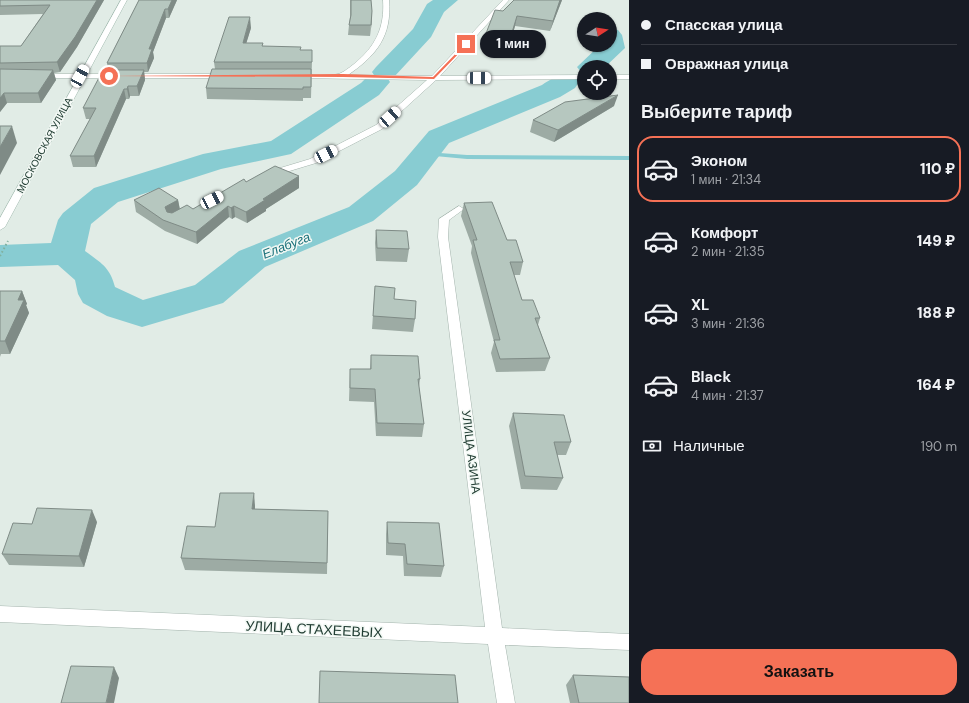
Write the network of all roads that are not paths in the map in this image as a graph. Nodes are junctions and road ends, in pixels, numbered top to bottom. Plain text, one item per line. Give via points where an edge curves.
1 (124, 0) edge
2 (386, 0) edge
3 (506, 0) edge
4 (30, 76) edge
5 (80, 76) junction
6 (234, 76) edge
7 (288, 76) edge
8 (343, 76) junction
9 (577, 77) edge
10 (617, 77) edge
11 (629, 77) edge
12 (434, 78) junction
13 (265, 176) edge
14 (459, 209) dead end
15 (0, 227) edge
16 (0, 614) edge
17 (495, 637) junction
18 (629, 642) edge
19 (506, 703) edge

1 - 5 street, МОСКОВСКАЯ УЛИЦА
2 - 8 street via 386,26 377,45 363,61
3 - 12 street
4 - 5 street
5 - 6 street
5 - 15 street, МОСКОВСКАЯ УЛИЦА
7 - 8 street
8 - 12 street
9 - 12 street
10 - 11 street
12 - 13 street via 379,127 313,161
14 - 17 street, УЛИЦА АЗИНА via 444,218 443,236
16 - 17 street, УЛИЦА СТАХЕЕВЫХ
17 - 18 street, УЛИЦА СТАХЕЕВЫХ
17 - 19 street, УЛИЦА АЗИНА

